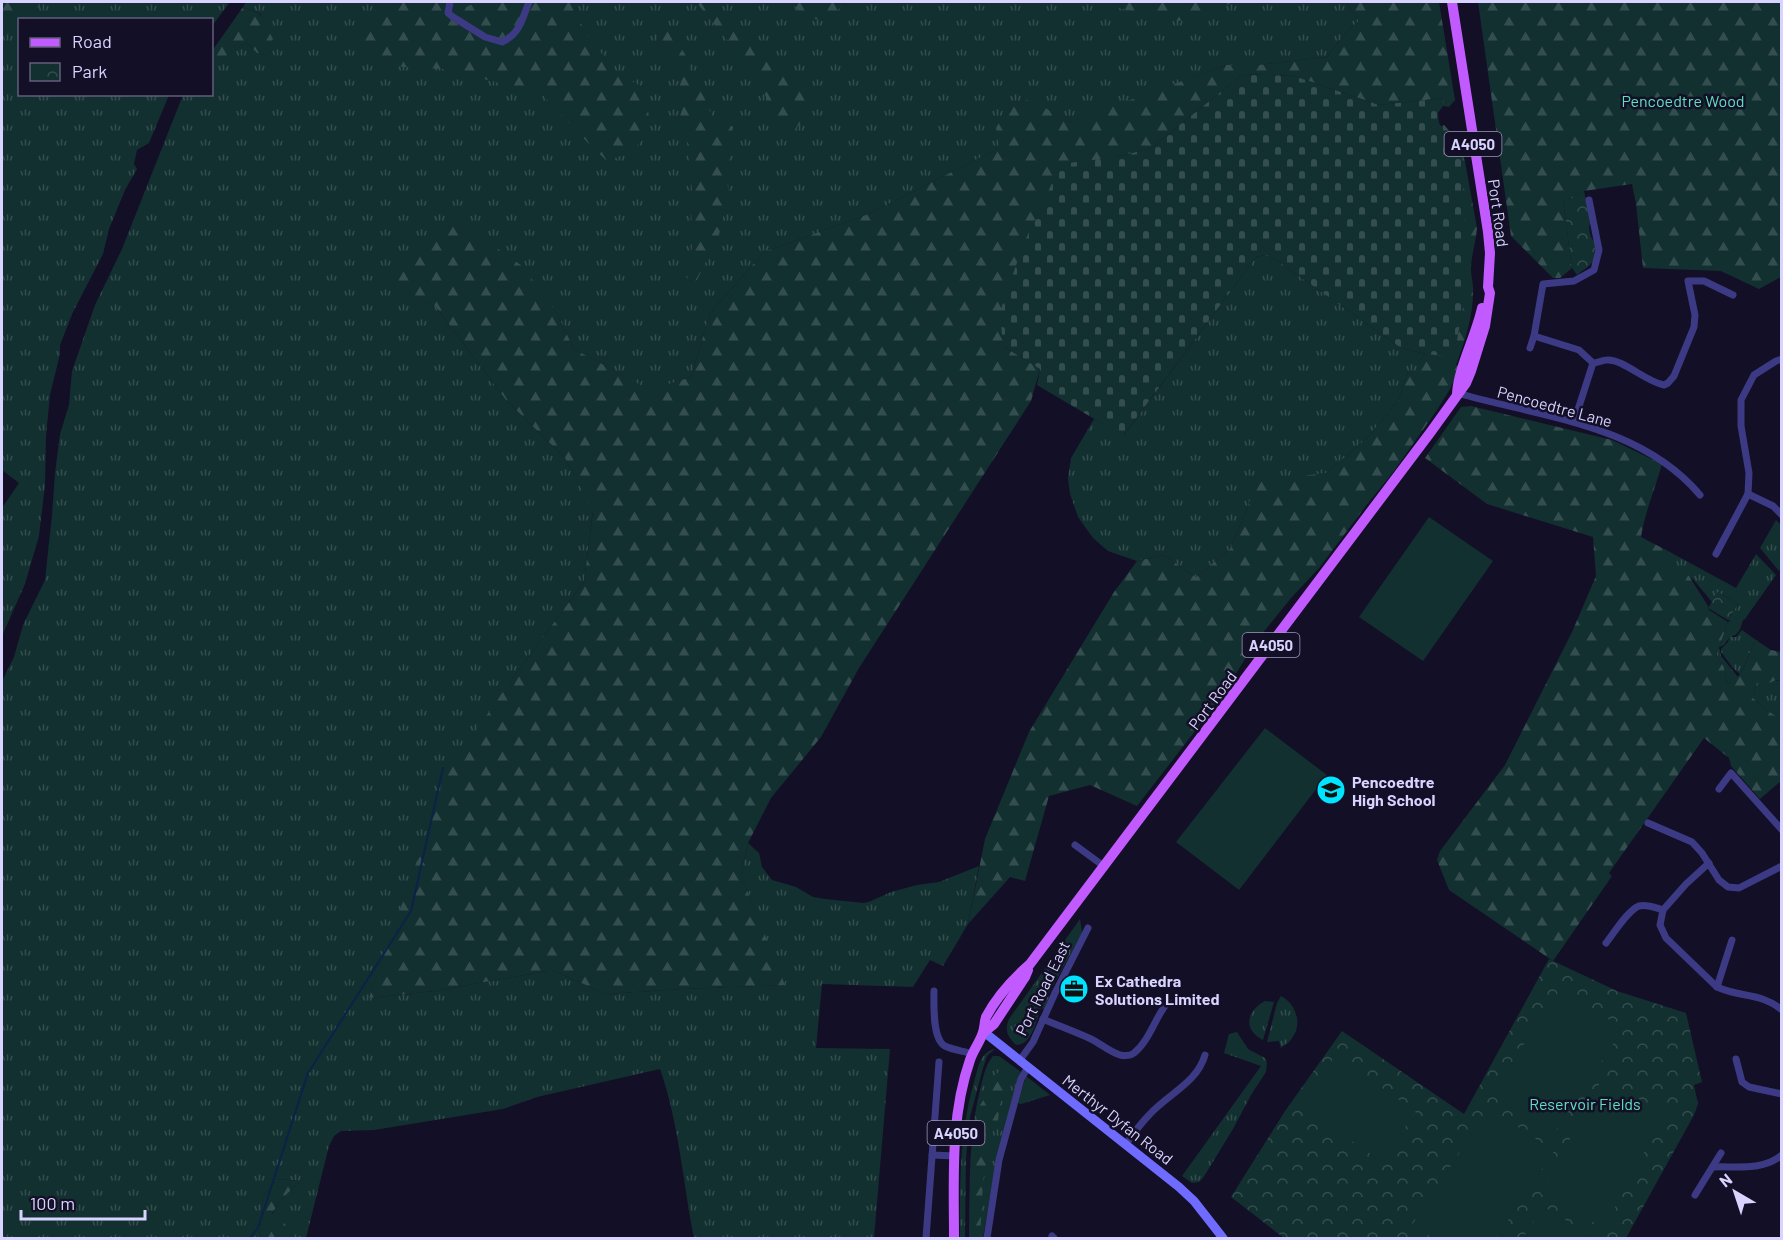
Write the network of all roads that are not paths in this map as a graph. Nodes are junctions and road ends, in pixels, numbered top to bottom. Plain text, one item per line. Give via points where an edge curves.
1 (450, 2) edge
2 (529, 2) edge
3 (1452, 2) edge
4 (1589, 200) dead end
5 (1733, 295) dead end
6 (1534, 336) junction
7 (1530, 348) dead end
8 (1782, 359) edge
9 (1593, 363) junction
10 (1457, 393) junction
11 (1574, 422) junction
12 (1748, 494) junction
13 (1700, 495) dead end
14 (1782, 515) edge
15 (1716, 554) dead end
16 (1719, 789) dead end
17 (1648, 824) dead end
18 (1782, 830) edge
19 (1075, 844) dead end
20 (1709, 863) junction
21 (1782, 866) edge
22 (1105, 867) junction
23 (1663, 910) junction
24 (1088, 928) dead end
25 (1732, 940) dead end
26 (1606, 943) dead end
27 (1717, 987) junction
28 (934, 991) dead end
29 (1168, 1002) dead end
30 (1782, 1010) edge
31 (1043, 1019) junction
32 (984, 1032) junction
33 (973, 1054) junction
34 (1205, 1055) dead end
35 (1736, 1059) dead end
36 (1020, 1060) junction
37 (939, 1062) dead end
38 (1028, 1067) junction
39 (1782, 1094) edge
40 (1126, 1144) junction
41 (1721, 1153) dead end
42 (932, 1155) junction
43 (1782, 1155) edge
44 (955, 1156) junction
45 (1713, 1167) junction
46 (1695, 1195) dead end
47 (926, 1239) edge
48 (954, 1239) edge
49 (987, 1239) edge
50 (1223, 1239) edge

1 - 2 street via 448,13 453,17 485,37 502,42 512,38
3 - 10 main road, Port Road / A4050 via 1490,254 1488,286
4 - 6 street via 1599,250 1594,270 1574,281 1543,285
5 - 9 street via 1704,281 1688,281 1694,327 1674,376 1664,385 1610,360
6 - 7 street
6 - 9 street via 1579,350
8 - 12 street via 1755,375 1740,400
9 - 11 street
10 - 11 street, Pencoedtre Lane
10 - 22 main road, Port Road / A4050
11 - 13 street, Pencoedtre Lane via 1644,449 1671,467
12 - 14 street
12 - 15 street
16 - 18 street via 1731,774
17 - 20 street via 1692,842
19 - 22 street
20 - 21 street via 1719,880 1728,887 1739,888
20 - 23 street
22 - 32 main road, Port Road / A4050 via 1030,964 994,1024
23 - 26 street via 1641,905 1632,910
23 - 27 street via 1660,925 1666,938
24 - 31 street, Port Road East
25 - 27 street
27 - 30 street via 1762,998
28 - 33 street via 939,1041
29 - 31 street via 1138,1048 1124,1056
31 - 36 street, Port Road East
32 - 33 main road, A4050
32 - 36 street, Merthyr Dyfan Road
33 - 44 main road, A4050 via 958,1110
34 - 40 street via 1190,1080 1151,1112
35 - 39 street via 1742,1082
36 - 38 street, Merthyr Dyfan Road
37 - 42 street
38 - 40 street, Merthyr Dyfan Road
38 - 49 street via 1021,1079 999,1160
40 - 50 street, Merthyr Dyfan Road via 1188,1195
41 - 45 street
42 - 44 street
42 - 47 street
43 - 45 street via 1763,1166
44 - 48 main road, A4050
45 - 46 street

